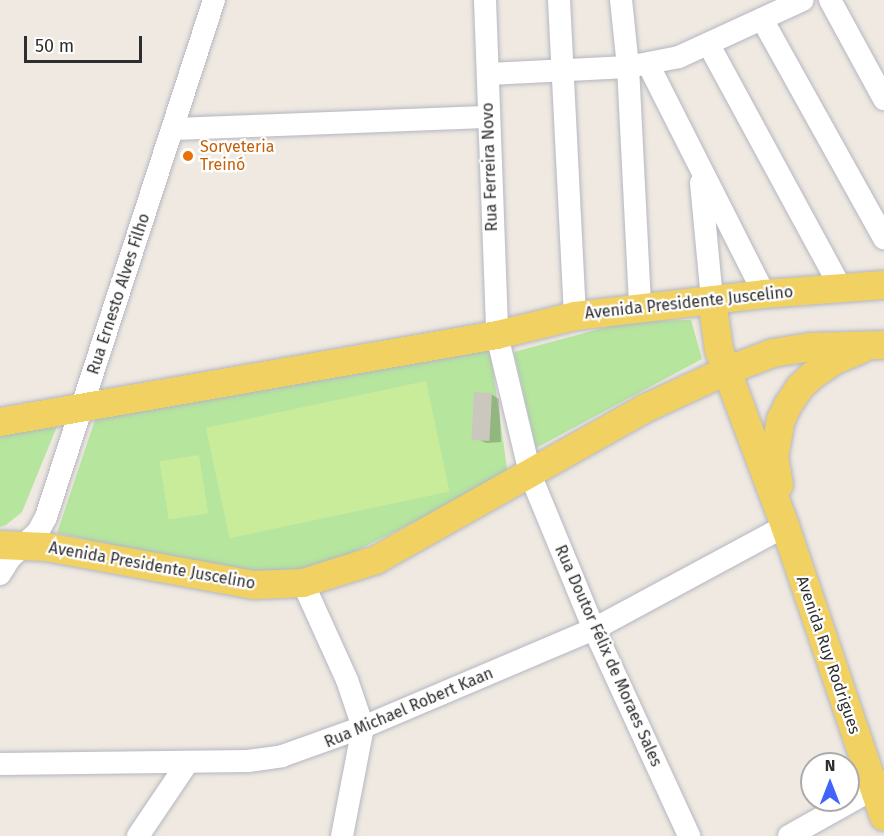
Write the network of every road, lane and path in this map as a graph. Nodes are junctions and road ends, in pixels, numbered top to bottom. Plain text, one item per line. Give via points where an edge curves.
1 (214, 0) edge
2 (485, 0) edge
3 (559, 0) edge
4 (621, 0) edge
5 (803, 0) edge
6 (830, 0) edge
7 (762, 19) junction
8 (709, 45) junction
9 (638, 65) junction
10 (563, 70) junction
11 (489, 74) junction
12 (884, 99) edge
13 (487, 117) junction
14 (173, 129) junction
15 (700, 170) junction
16 (884, 238) edge
17 (884, 285) edge
18 (841, 288) junction
19 (764, 294) junction
20 (712, 300) junction
21 (639, 307) junction
22 (574, 316) junction
23 (497, 334) junction
24 (879, 345) edge
25 (726, 371) junction
26 (82, 407) junction
27 (0, 422) edge
28 (530, 474) junction
29 (785, 526) junction
30 (13, 545) edge
31 (0, 574) edge
32 (303, 583) junction
33 (594, 629) junction
34 (363, 728) junction
35 (188, 762) junction
36 (0, 764) edge
37 (879, 785) edge
38 (884, 818) edge
39 (138, 836) edge
40 (342, 836) edge
41 (689, 836) edge
42 (789, 836) edge

1 - 14 street, Rua Ernesto Alves Filho
2 - 11 street, Rua Ferreira Novo
3 - 10 street
4 - 9 street
5 - 7 street
6 - 12 street
7 - 8 street
7 - 16 street
8 - 9 street via 679,57
8 - 18 street
9 - 10 street
9 - 15 street
9 - 21 street
10 - 11 street
10 - 22 street
11 - 13 street, Rua Ferreira Novo
13 - 14 street
13 - 23 street, Rua Ferreira Novo
14 - 26 street, Rua Ernesto Alves Filho
15 - 19 street
15 - 20 street
17 - 18 main road, Avenida Presidente Juscelino
18 - 19 main road, Avenida Presidente Juscelino
19 - 20 main road, Avenida Presidente Juscelino
20 - 21 main road, Avenida Presidente Juscelino
20 - 25 main road, Avenida Ruy Rodrigues
21 - 22 main road, Avenida Presidente Juscelino
22 - 23 main road, Avenida Presidente Juscelino
23 - 26 main road, Avenida Presidente Juscelino
23 - 28 street
24 - 25 main road, Avenida Presidente Juscelino via 812,347 773,353
24 - 29 main road, Avenida Ruy Rodrigues via 835,360 800,387 788,405 774,458
25 - 28 main road, Avenida Presidente Juscelino via 646,408
25 - 29 main road, Avenida Ruy Rodrigues
26 - 27 main road, Avenida Presidente Juscelino
26 - 30 street, Rua Ernesto Alves Filho via 46,516
28 - 32 main road, Avenida Presidente Juscelino via 376,560
28 - 33 street, Rua Doutor Félix de Moraes Sales
29 - 33 street, Rua Michael Robert Kaan
29 - 37 main road, Avenida Ruy Rodrigues
30 - 31 street, Rua Ernesto Alves Filho
30 - 32 main road, Avenida Presidente Juscelino via 254,585
32 - 34 street via 347,680
33 - 34 street, Rua Michael Robert Kaan
33 - 41 street, Rua Doutor Félix de Moraes Sales
34 - 35 street, Rua Michael Robert Kaan via 282,756
34 - 40 street
35 - 36 street, Rua Michael Robert Kaan
35 - 39 street
37 - 38 main road, Avenida Ruy Rodrigues
37 - 42 street

